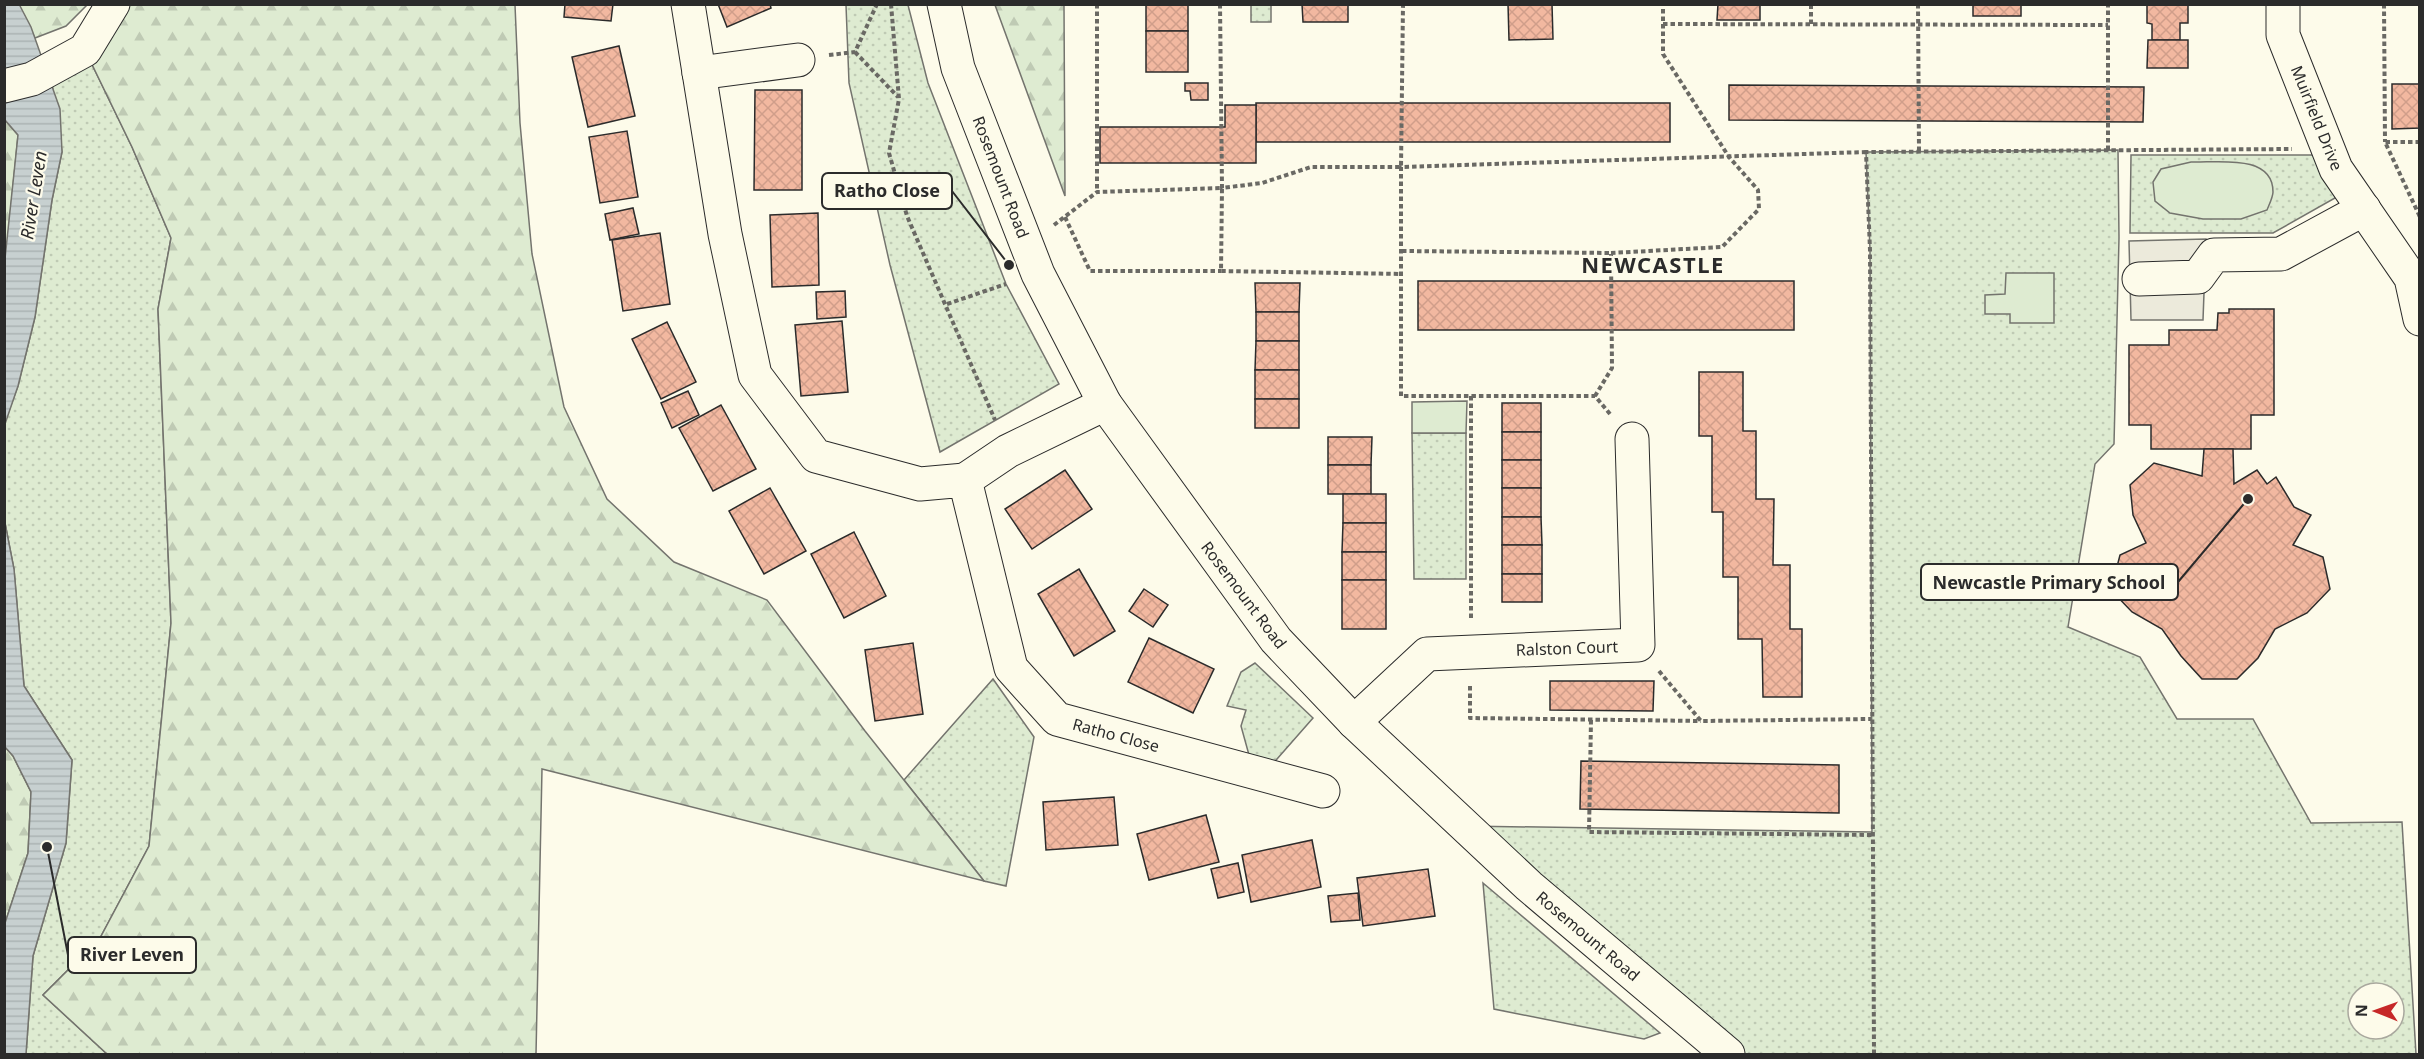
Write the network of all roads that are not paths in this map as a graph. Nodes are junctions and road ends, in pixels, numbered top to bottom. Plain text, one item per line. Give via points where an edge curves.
1 (113, 4) edge
2 (688, 4) edge
3 (944, 4) edge
4 (2283, 4) edge
5 (798, 60) road end
6 (699, 73) junction
7 (4, 86) edge
8 (2364, 209) junction
9 (2139, 279) dead end
10 (2420, 319) edge
11 (1105, 404) junction
12 (1632, 440) road end
13 (965, 480) junction
14 (1354, 722) junction
15 (1323, 791) dead end
16 (1728, 1054) edge

1 - 7 street via 85,50 32,79
2 - 6 street
3 - 11 street, Rosemount Road via 958,68 1033,259
4 - 8 street, Muirfield Drive via 2283,35 2328,149 2336,169
5 - 6 street
6 - 13 street via 725,234 754,375 816,456 920,484
8 - 9 street via 2281,254 2214,255 2198,277
8 - 10 street, Muirfield Drive via 2411,278
11 - 13 street via 1008,451
11 - 14 street, Rosemount Road via 1276,640
12 - 14 street, Ralston Court via 1638,645 1427,654
13 - 15 street, Ratho Close via 1011,668 1057,719
14 - 16 street, Rosemount Road via 1529,886

